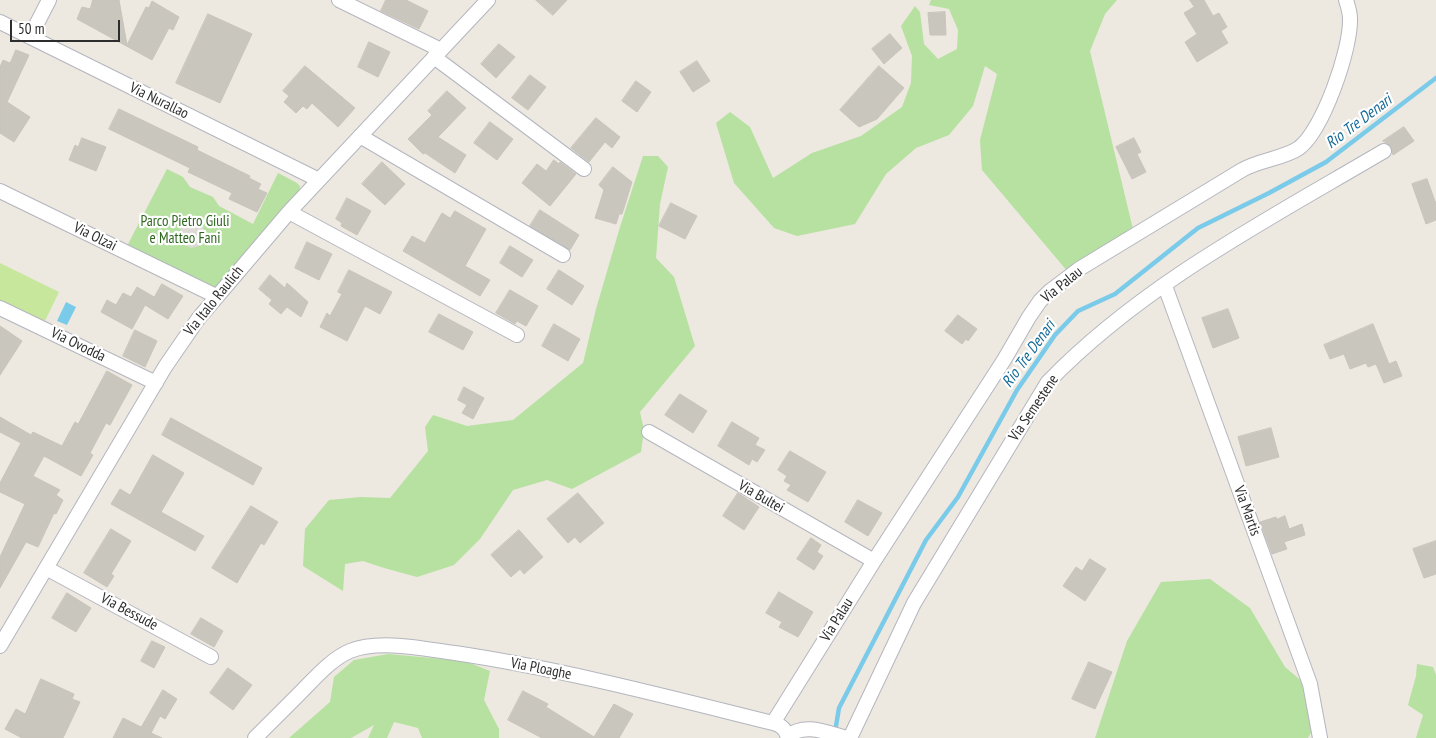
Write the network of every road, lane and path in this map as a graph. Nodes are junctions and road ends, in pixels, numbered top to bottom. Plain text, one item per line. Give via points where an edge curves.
1 (49, 0) edge
2 (339, 0) edge
3 (488, 0) edge
4 (1346, 0) edge
5 (0, 22) edge
6 (30, 37) junction
7 (437, 53) junction
8 (360, 136) junction
9 (1384, 151) dead end
10 (584, 169) dead end
11 (319, 180) junction
12 (0, 191) edge
13 (289, 212) junction
14 (563, 255) dead end
15 (1165, 286) junction
16 (216, 296) junction
17 (0, 308) edge
18 (517, 335) dead end
19 (156, 383) junction
20 (649, 432) dead end
21 (874, 561) junction
22 (46, 568) junction
23 (0, 646) edge
24 (211, 657) dead end
25 (773, 722) junction
26 (788, 737) edge
27 (255, 738) edge
28 (849, 738) edge
29 (1320, 738) edge

1 - 6 street
2 - 7 street
3 - 7 street, Via Italo Raulich
4 - 21 street, Via Palau via 1350,20 1343,61 1322,116 1306,141 1293,151 1242,170 1079,269 1044,296
5 - 6 street, Via Nurallao
6 - 11 street, Via Nurallao
7 - 8 street, Via Italo Raulich
7 - 10 street
8 - 11 street, Via Italo Raulich
8 - 14 street
9 - 15 street, Via Semestene via 1201,259
11 - 13 street, Via Italo Raulich
12 - 16 street, Via Olzai
13 - 16 street, Via Italo Raulich
13 - 18 street
15 - 28 street, Via Semestene via 1077,352 1048,382 914,603
15 - 29 street, Via Martis via 1310,684
16 - 19 street, Via Italo Raulich via 186,334
17 - 19 street, Via Ovodda
19 - 22 street, Via Italo Raulich
20 - 21 street, Via Bultei
21 - 25 street, Via Palau
22 - 23 street, Via Italo Raulich
22 - 24 street, Via Bessude
25 - 26 street, Via Ploaghe via 782,726
25 - 27 street, Via Ploaghe via 528,666 433,650 372,646 350,651 339,658
26 - 28 street, Via Ploaghe via 798,730 811,729

